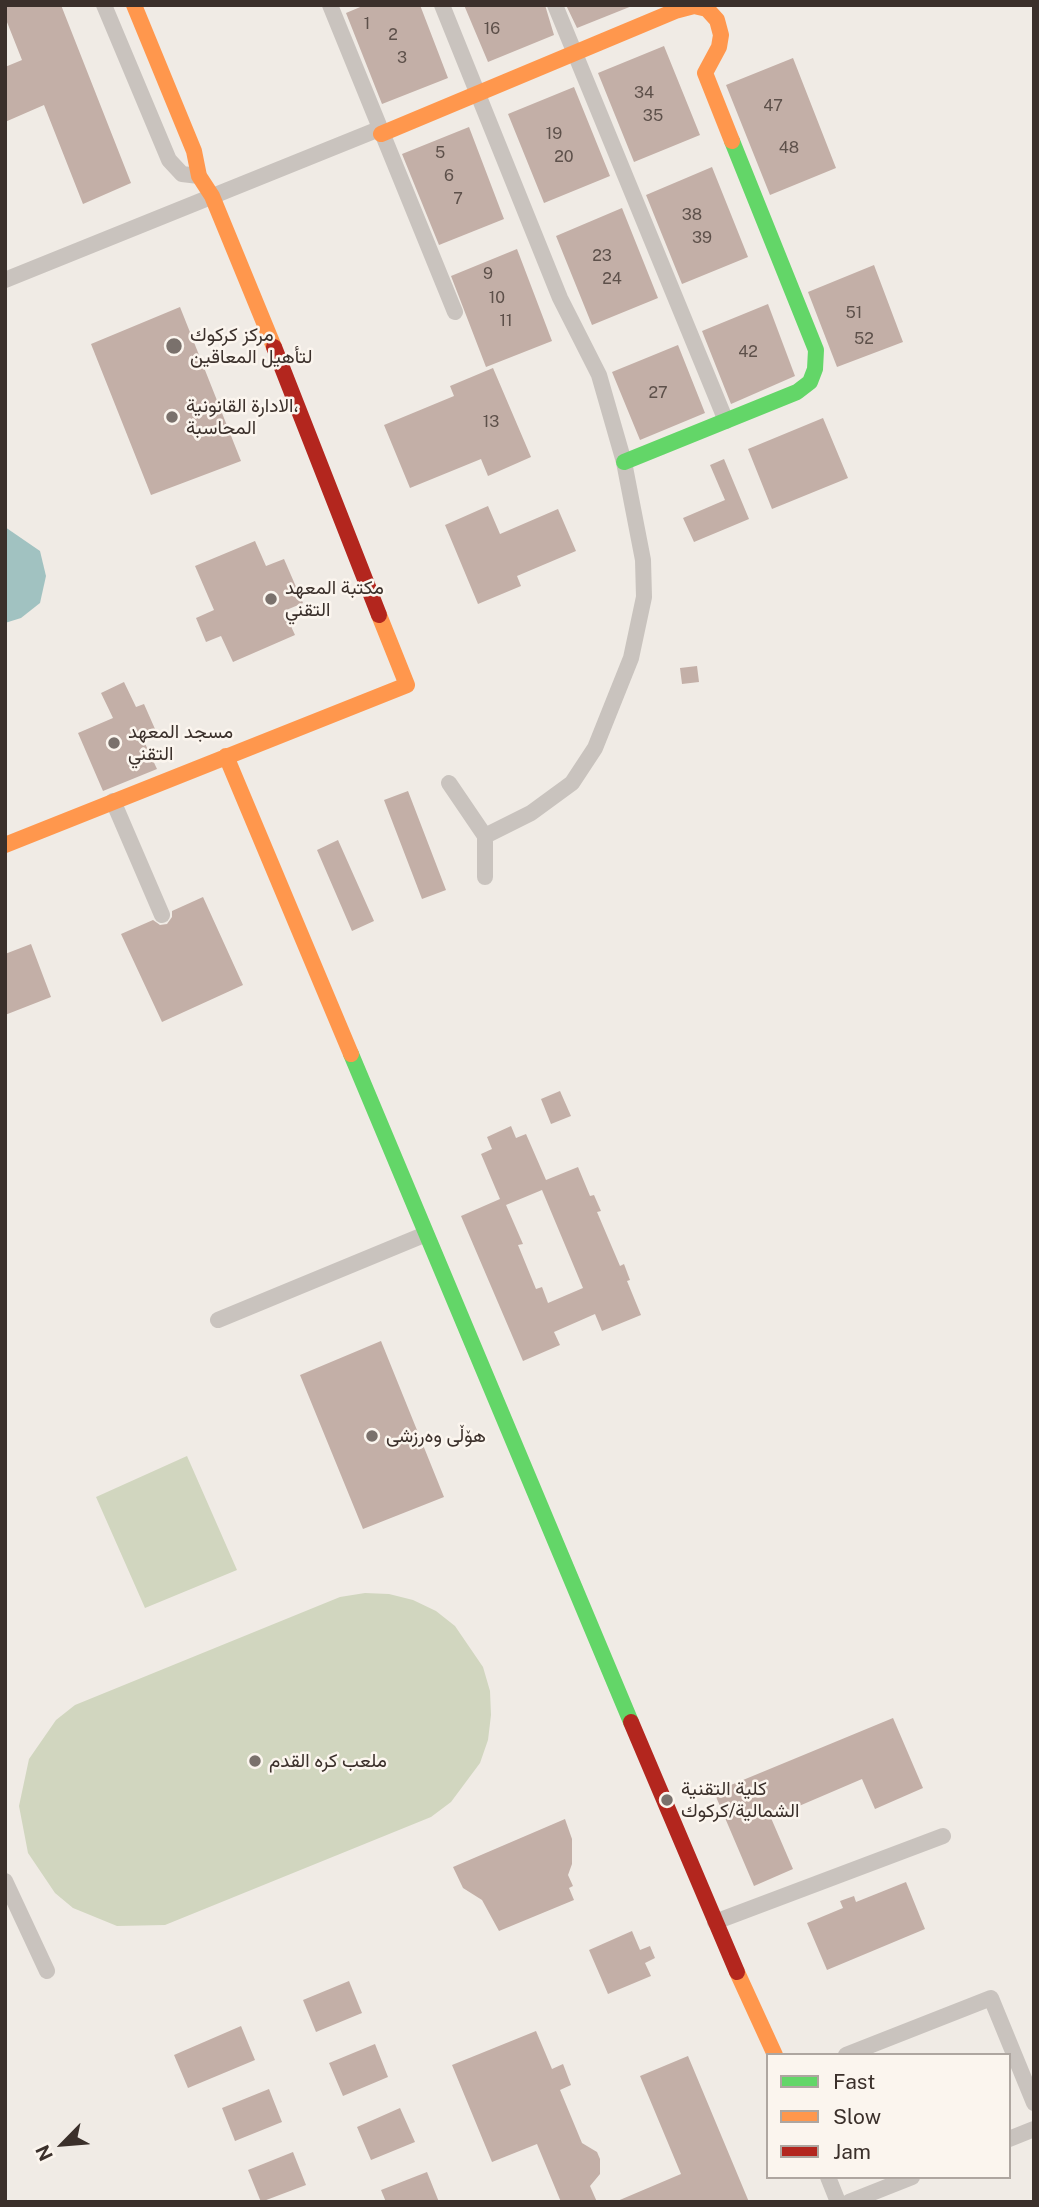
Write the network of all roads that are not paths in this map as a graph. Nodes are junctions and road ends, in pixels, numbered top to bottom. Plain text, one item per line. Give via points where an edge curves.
1 (104, 5) edge
2 (134, 5) edge
3 (330, 5) edge
4 (442, 5) edge
5 (555, 5) edge
6 (575, 53) junction
7 (477, 93) junction
8 (380, 131) junction
9 (199, 176) junction
10 (212, 197) junction
11 (5, 280) edge
12 (455, 312) dead end
13 (726, 421) junction
14 (624, 462) junction
15 (226, 756) junction
16 (449, 783) dead end
17 (113, 802) junction
18 (485, 836) junction
19 (6, 844) edge
20 (485, 877) dead end
21 (162, 915) dead end
22 (426, 1234) junction
23 (218, 1320) dead end
24 (943, 1836) dead end
25 (5, 1881) edge
26 (715, 1922) junction
27 (47, 1971) dead end
28 (774, 2053) edge
29 (851, 2053) edge
30 (1034, 2102) edge
31 (1034, 2129) edge
32 (1011, 2138) edge
33 (829, 2179) edge
34 (907, 2179) edge
35 (838, 2202) edge
36 (849, 2202) edge

1 - 9 street via 169,160 182,174
2 - 9 street via 194,151
3 - 8 street
4 - 7 street
5 - 6 street
6 - 7 street
6 - 13 street
6 - 13 street via 694,6 707,9 717,20 721,35 705,73 708,84 816,350 810,382 797,392
7 - 8 street
7 - 14 street via 560,298 598,375
8 - 10 street
8 - 12 street
9 - 10 street
10 - 11 street
10 - 15 street via 407,685
13 - 14 street
14 - 18 street via 643,560 644,597 631,658 595,748 572,783 531,813
15 - 17 street
15 - 22 street
16 - 18 street
17 - 19 street
17 - 21 street
18 - 20 street
22 - 23 street
22 - 26 street
24 - 26 street
25 - 27 street
26 - 28 street
29 - 30 street via 991,1998
31 - 32 street
33 - 35 street
34 - 36 street

